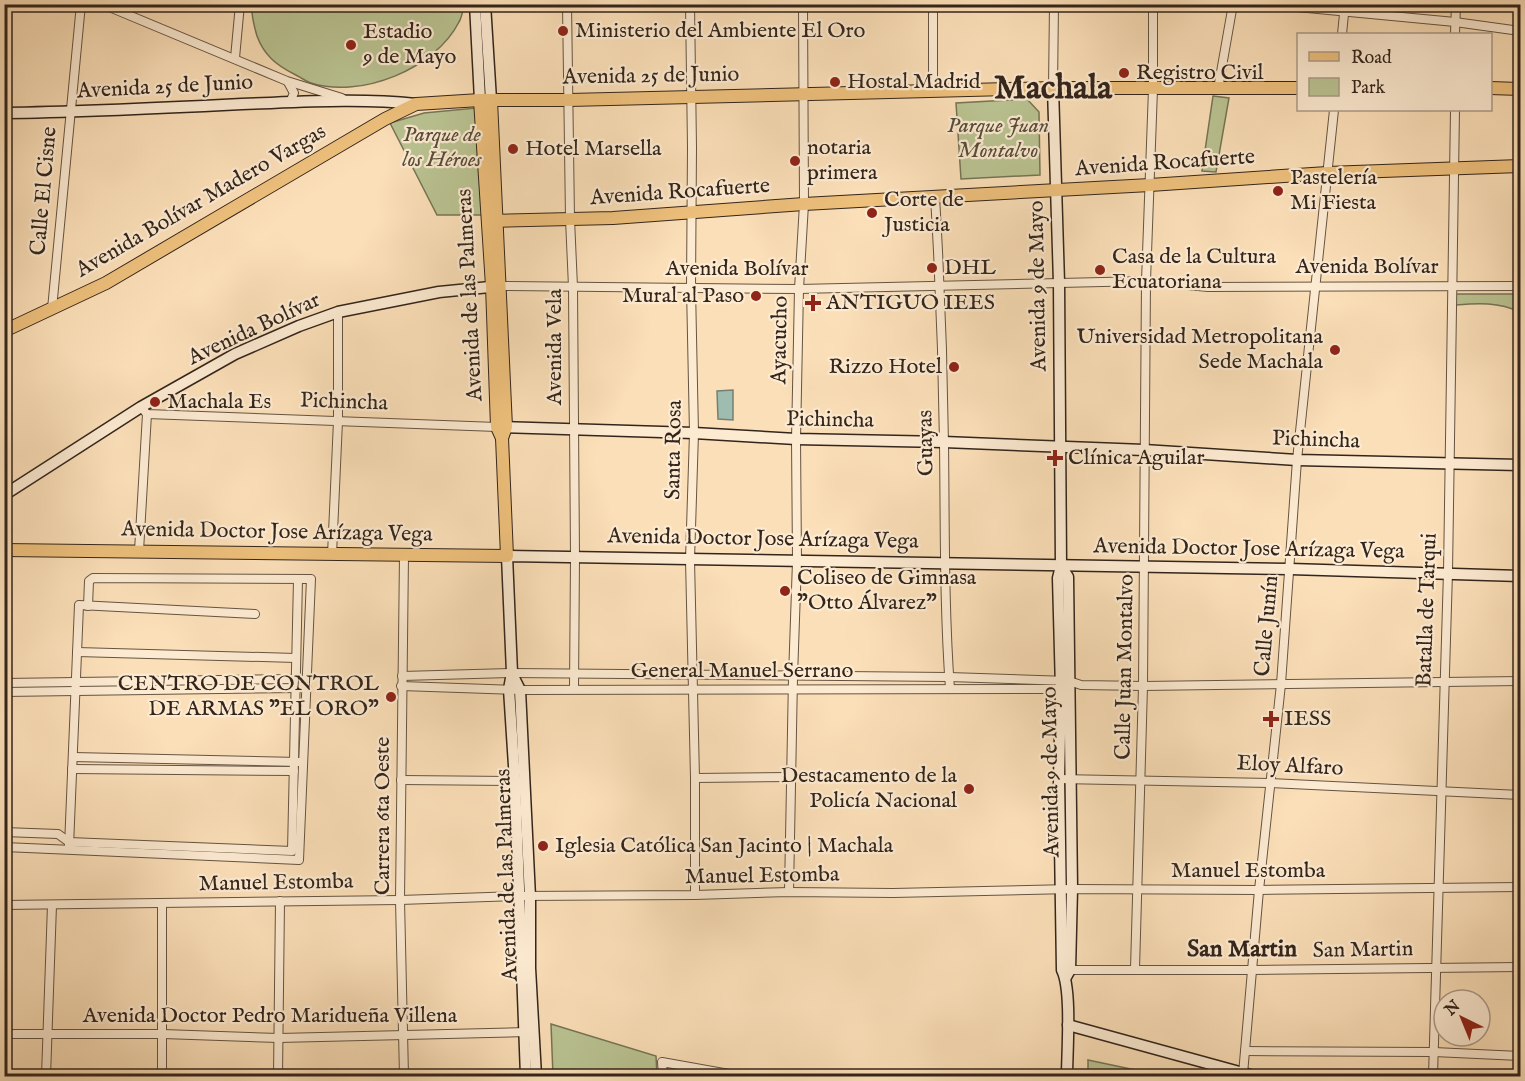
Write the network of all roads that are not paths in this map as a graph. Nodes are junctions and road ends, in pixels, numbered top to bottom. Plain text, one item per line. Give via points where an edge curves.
1 (81, 4) edge
2 (102, 4) edge
3 (240, 4) edge
4 (476, 4) edge
5 (485, 4) edge
6 (567, 4) edge
7 (690, 4) edge
8 (803, 4) edge
9 (933, 4) edge
10 (1054, 4) edge
11 (1153, 4) edge
12 (1233, 4) edge
13 (1265, 4) edge
14 (1456, 4) edge
15 (1345, 8) edge
16 (1455, 22) junction
17 (1521, 31) edge
18 (1342, 33) edge
19 (1455, 33) edge
20 (235, 58) junction
21 (287, 81) junction
22 (1053, 88) junction
23 (1297, 88) edge
24 (1492, 88) edge
25 (1153, 89) junction
26 (1218, 89) junction
27 (1521, 89) edge
28 (933, 91) junction
29 (802, 94) junction
30 (690, 96) junction
31 (486, 100) junction
32 (569, 100) junction
33 (352, 101) junction
34 (290, 102) junction
35 (416, 104) junction
36 (1335, 111) edge
37 (1455, 111) edge
38 (69, 112) junction
39 (4, 113) edge
40 (1521, 166) edge
41 (1454, 169) junction
42 (1328, 173) junction
43 (1150, 185) junction
44 (1056, 191) junction
45 (935, 197) junction
46 (804, 204) junction
47 (691, 213) junction
48 (570, 219) junction
49 (493, 221) junction
50 (1146, 281) junction
51 (1059, 283) junction
52 (940, 285) junction
53 (497, 286) junction
54 (1521, 286) edge
55 (1316, 287) junction
56 (1452, 287) junction
57 (573, 288) junction
58 (691, 288) junction
59 (799, 289) junction
60 (52, 309) junction
61 (338, 312) junction
62 (4, 331) edge
63 (144, 410) junction
64 (338, 421) junction
65 (574, 429) junction
66 (502, 431) junction
67 (694, 433) junction
68 (796, 440) junction
69 (944, 442) junction
70 (1060, 447) junction
71 (1144, 450) junction
72 (1298, 460) junction
73 (1449, 463) junction
74 (1521, 465) edge
75 (4, 495) edge
76 (4, 549) edge
77 (139, 551) junction
78 (332, 555) junction
79 (404, 555) junction
80 (507, 556) junction
81 (575, 557) junction
82 (690, 560) junction
83 (797, 561) junction
84 (944, 563) junction
85 (1061, 566) junction
86 (1144, 567) junction
87 (1290, 569) junction
88 (1448, 574) junction
89 (1521, 576) edge
90 (298, 579) junction
91 (88, 606) junction
92 (255, 614) dead end
93 (77, 652) junction
94 (296, 658) junction
95 (512, 673) junction
96 (574, 674) junction
97 (692, 675) junction
98 (402, 676) junction
99 (793, 677) junction
100 (949, 677) junction
101 (296, 679) junction
102 (307, 679) junction
103 (1521, 681) edge
104 (4, 683) edge
105 (1443, 683) junction
106 (1281, 684) junction
107 (1065, 685) junction
108 (75, 686) junction
109 (402, 686) junction
110 (1143, 686) junction
111 (296, 688) junction
112 (307, 688) junction
113 (574, 688) junction
114 (794, 688) junction
115 (692, 689) junction
116 (950, 689) junction
117 (515, 690) junction
118 (4, 692) edge
119 (73, 757) junction
120 (294, 762) junction
121 (303, 762) junction
122 (72, 769) junction
123 (294, 771) junction
124 (791, 777) junction
125 (695, 778) junction
126 (1064, 779) junction
127 (1141, 779) junction
128 (401, 780) junction
129 (519, 781) junction
130 (1270, 783) junction
131 (1440, 792) junction
132 (1521, 795) edge
133 (4, 832) edge
134 (69, 846) junction
135 (4, 847) edge
136 (1521, 887) edge
137 (1439, 888) junction
138 (1072, 889) junction
139 (1138, 889) junction
140 (1060, 890) junction
141 (1259, 890) junction
142 (789, 892) junction
143 (695, 895) junction
144 (518, 896) junction
145 (530, 897) junction
146 (400, 900) junction
147 (280, 901) junction
148 (162, 903) junction
149 (52, 904) junction
150 (4, 906) edge
151 (1437, 967) junction
152 (1521, 967) edge
153 (1135, 969) junction
154 (1253, 970) junction
155 (1066, 972) junction
156 (1068, 1025) junction
157 (530, 1032) junction
158 (4, 1034) edge
159 (163, 1034) junction
160 (48, 1035) junction
161 (404, 1035) junction
162 (279, 1038) junction
163 (1245, 1051) junction
164 (1434, 1052) junction
165 (1521, 1056) edge
166 (729, 1075) edge
167 (1248, 1075) edge
168 (46, 1077) edge
169 (162, 1077) edge
170 (278, 1077) edge
171 (404, 1077) edge
172 (526, 1077) edge
173 (536, 1077) edge
174 (663, 1077) edge
175 (1067, 1077) edge
176 (1433, 1077) edge

1 - 38 street, Calle El Cisne
2 - 20 street
3 - 20 street
4 - 31 street, Avenida de las Palmeras
5 - 31 street, Avenida de las Palmeras
6 - 32 street, Avenida Vela
7 - 30 street, Santa Rosa
8 - 29 street, Ayacucho
9 - 28 street
10 - 22 street, Avenida 9 de Mayo
11 - 25 street, Calle Juan Montalvo
12 - 26 street
13 - 15 street
14 - 16 street
15 - 16 street
15 - 18 street
16 - 17 street
16 - 19 street
20 - 21 street
21 - 33 street
21 - 34 street via 294,90
22 - 25 main road, Avenida 25 de Junio
22 - 28 main road, Avenida 25 de Junio
22 - 44 street, Avenida 9 de Mayo
23 - 26 main road, Avenida 25 de Junio
24 - 27 main road
25 - 26 main road, Avenida 25 de Junio
25 - 43 street, Calle Juan Montalvo
28 - 29 main road, Avenida 25 de Junio
29 - 30 main road, Avenida 25 de Junio
29 - 46 street, Ayacucho
30 - 32 main road, Avenida 25 de Junio
30 - 47 street, Santa Rosa
31 - 32 main road, Avenida 25 de Junio
31 - 35 main road, Avenida 25 de Junio
31 - 49 main road, Avenida de las Palmeras
32 - 48 street, Avenida Vela
33 - 34 street, Avenida 25 de Junio
33 - 35 street, Avenida 25 de Junio
34 - 38 street, Avenida 25 de Junio
35 - 60 main road, Avenida Bolívar Madero Vargas via 385,118 106,283
36 - 42 street, Calle Junín
37 - 41 street, Batalla de Tarqui
38 - 39 street, Avenida 25 de Junio
38 - 60 street, Calle El Cisne
40 - 41 main road, Avenida Rocafuerte
41 - 42 main road, Avenida Rocafuerte
41 - 56 street, Batalla de Tarqui
42 - 43 main road, Avenida Rocafuerte
42 - 55 street, Calle Junín
43 - 44 main road, Avenida Rocafuerte
43 - 50 street, Calle Juan Montalvo
44 - 45 main road, Avenida Rocafuerte
44 - 51 street, Avenida 9 de Mayo
45 - 46 main road, Avenida Rocafuerte
45 - 52 street, Guayas
46 - 47 main road, Avenida Rocafuerte
46 - 59 street, Ayacucho
47 - 48 main road, Avenida Rocafuerte
47 - 58 street, Santa Rosa
48 - 49 main road, Avenida Rocafuerte
48 - 57 street, Avenida Vela
49 - 53 main road, Avenida de las Palmeras
50 - 51 street, Avenida Bolívar
50 - 55 street, Avenida Bolívar via 1209,287
50 - 71 street, Calle Juan Montalvo
51 - 52 street, Avenida Bolívar
51 - 70 street, Avenida 9 de Mayo
52 - 59 street, Avenida Bolívar
52 - 69 street, Guayas
53 - 57 street, Avenida Bolívar
53 - 61 street, Avenida Bolívar via 439,292
53 - 66 main road, Avenida de las Palmeras
54 - 56 street, Avenida Bolívar
55 - 56 street, Avenida Bolívar
55 - 72 street, Calle Junín
56 - 73 street, Batalla de Tarqui
57 - 58 street, Avenida Bolívar
57 - 65 street, Avenida Vela
58 - 59 street, Avenida Bolívar
58 - 67 street, Santa Rosa
59 - 68 street, Ayacucho
60 - 62 main road, Avenida Bolívar Madero Vargas
61 - 63 street, Avenida Bolívar via 235,354
61 - 64 street
63 - 64 street, Pichincha
63 - 75 street, Avenida Bolívar
63 - 77 street
64 - 66 street, Pichincha
64 - 78 street
65 - 66 street, Pichincha
65 - 67 street, Pichincha
65 - 81 street, Avenida Vela
66 - 80 main road, Avenida de las Palmeras
67 - 68 street, Pichincha
67 - 82 street, Santa Rosa
68 - 69 street, Pichincha
68 - 83 street, Ayacucho
69 - 70 street, Pichincha
69 - 84 street, Guayas
70 - 71 street, Pichincha
70 - 85 street, Avenida 9 de Mayo
71 - 72 street, Pichincha
71 - 86 street, Calle Juan Montalvo
72 - 73 street, Pichincha
72 - 87 street, Calle Junín
73 - 74 street, Pichincha
73 - 88 street, Batalla de Tarqui
76 - 77 main road, Avenida Doctor Jose Arízaga Vega
77 - 78 main road, Avenida Doctor Jose Arízaga Vega
78 - 79 main road, Avenida Doctor Jose Arízaga Vega
79 - 80 main road, Avenida Doctor Jose Arízaga Vega
79 - 98 street, Carrera 6ta Oeste
80 - 81 street, Avenida Doctor Jose Arízaga Vega
80 - 95 street, Avenida de las Palmeras
81 - 82 street, Avenida Doctor Jose Arízaga Vega
81 - 96 street, Avenida Vela
82 - 83 street, Avenida Doctor Jose Arízaga Vega
82 - 97 street, Santa Rosa
83 - 84 street, Avenida Doctor Jose Arízaga Vega
83 - 99 street, Ayacucho
84 - 85 street, Avenida Doctor Jose Arízaga Vega
84 - 100 street, Guayas
85 - 86 street, Avenida Doctor Jose Arízaga Vega
85 - 107 street, Avenida 9 de Mayo via 1058,578
86 - 87 street, Avenida Doctor Jose Arízaga Vega
86 - 110 street, Calle Juan Montalvo
87 - 88 street, Avenida Doctor Jose Arízaga Vega
87 - 106 street, Calle Junín
88 - 89 street, Avenida Doctor Jose Arízaga Vega
88 - 105 street, Batalla de Tarqui
90 - 91 street via 93,578 89,581
90 - 94 street
90 - 102 street via 311,579
91 - 92 street
91 - 93 street via 78,604
93 - 94 street
93 - 108 street
94 - 101 street
95 - 96 street, General Manuel Serrano
95 - 98 street, General Manuel Serrano
95 - 117 street, Avenida de las Palmeras
96 - 97 street, General Manuel Serrano
96 - 113 street, Avenida Vela
97 - 99 street, General Manuel Serrano
97 - 115 street, Santa Rosa
98 - 109 street, Carrera 6ta Oeste
99 - 100 street, General Manuel Serrano
99 - 114 street, Ayacucho
100 - 107 street, General Manuel Serrano
100 - 116 street, Guayas
101 - 102 street
101 - 108 street
101 - 111 street
102 - 112 street
103 - 105 street, General Manuel Serrano
104 - 108 street
105 - 106 street, General Manuel Serrano
105 - 131 street, Batalla de Tarqui
106 - 110 street, General Manuel Serrano
106 - 130 street, Calle Junín
107 - 110 street, General Manuel Serrano
107 - 116 street, General Manuel Serrano
107 - 126 street, Avenida 9 de Mayo
108 - 111 street
108 - 118 street
108 - 119 street
109 - 117 street, General Manuel Serrano
109 - 128 street, Carrera 6ta Oeste
110 - 127 street, Calle Juan Montalvo
111 - 112 street
111 - 120 street
112 - 121 street
113 - 115 street, General Manuel Serrano
113 - 117 street, General Manuel Serrano
114 - 115 street, General Manuel Serrano
114 - 116 street, General Manuel Serrano
114 - 124 street, Ayacucho
115 - 125 street, Santa Rosa
117 - 129 street, Avenida de las Palmeras
119 - 120 street
119 - 122 street
120 - 121 street
120 - 123 street
121 - 134 street via 299,860
122 - 123 street
122 - 134 street
123 - 134 street via 292,851
124 - 125 street
124 - 142 street, Ayacucho
125 - 143 street, Santa Rosa
126 - 127 street, Eloy Alfaro
126 - 138 street, Avenida 9 de Mayo
126 - 140 street, Avenida 9 de Mayo
127 - 130 street, Eloy Alfaro
127 - 139 street, Calle Juan Montalvo
128 - 129 street
128 - 146 street, Carrera 6ta Oeste
129 - 144 street, Avenida de las Palmeras
129 - 145 street, Avenida de las Palmeras
130 - 131 street, Eloy Alfaro
130 - 141 street, Calle Junín
131 - 132 street, Eloy Alfaro
131 - 137 street, Batalla de Tarqui
133 - 134 street via 58,834
134 - 135 street
136 - 137 street, Manuel Estomba
137 - 141 street, Manuel Estomba
137 - 151 street, Batalla de Tarqui
138 - 139 street, Manuel Estomba
138 - 140 street, Manuel Estomba
138 - 155 street, Avenida 9 de Mayo
139 - 141 street, Manuel Estomba
139 - 153 street, Calle Juan Montalvo
140 - 142 street, Manuel Estomba
140 - 155 street, Avenida 9 de Mayo
141 - 154 street, Calle Junín
142 - 143 street, Manuel Estomba
143 - 145 street, Manuel Estomba
144 - 145 street, Manuel Estomba
144 - 146 street, Manuel Estomba
144 - 157 street, Avenida de las Palmeras
145 - 157 street, Avenida de las Palmeras
146 - 147 street, Manuel Estomba
146 - 161 street, Carrera 6ta Oeste
147 - 148 street, Manuel Estomba
147 - 162 street
148 - 149 street, Manuel Estomba
148 - 159 street
149 - 150 street, Manuel Estomba
149 - 160 street
151 - 152 street, San Martin
151 - 154 street, San Martin
151 - 164 street, Batalla de Tarqui
153 - 154 street, San Martin
153 - 155 street, San Martin
154 - 163 street, Calle Junín
155 - 156 street, Avenida 9 de Mayo
156 - 167 street
156 - 175 street, Avenida 9 de Mayo
157 - 161 street, Avenida Doctor Pedro Maridueña Villena
157 - 172 street, Avenida de las Palmeras
157 - 173 street, Avenida de las Palmeras
158 - 160 street, Avenida Doctor Pedro Maridueña Villena
159 - 160 street, Avenida Doctor Pedro Maridueña Villena
159 - 162 street, Avenida Doctor Pedro Maridueña Villena
159 - 169 street
160 - 168 street
161 - 162 street, Avenida Doctor Pedro Maridueña Villena
161 - 171 street, Carrera 6ta Oeste
162 - 170 street
163 - 164 street
163 - 167 street, Calle Junín
164 - 165 street
164 - 176 street, Batalla de Tarqui
166 - 174 street via 662,1062

